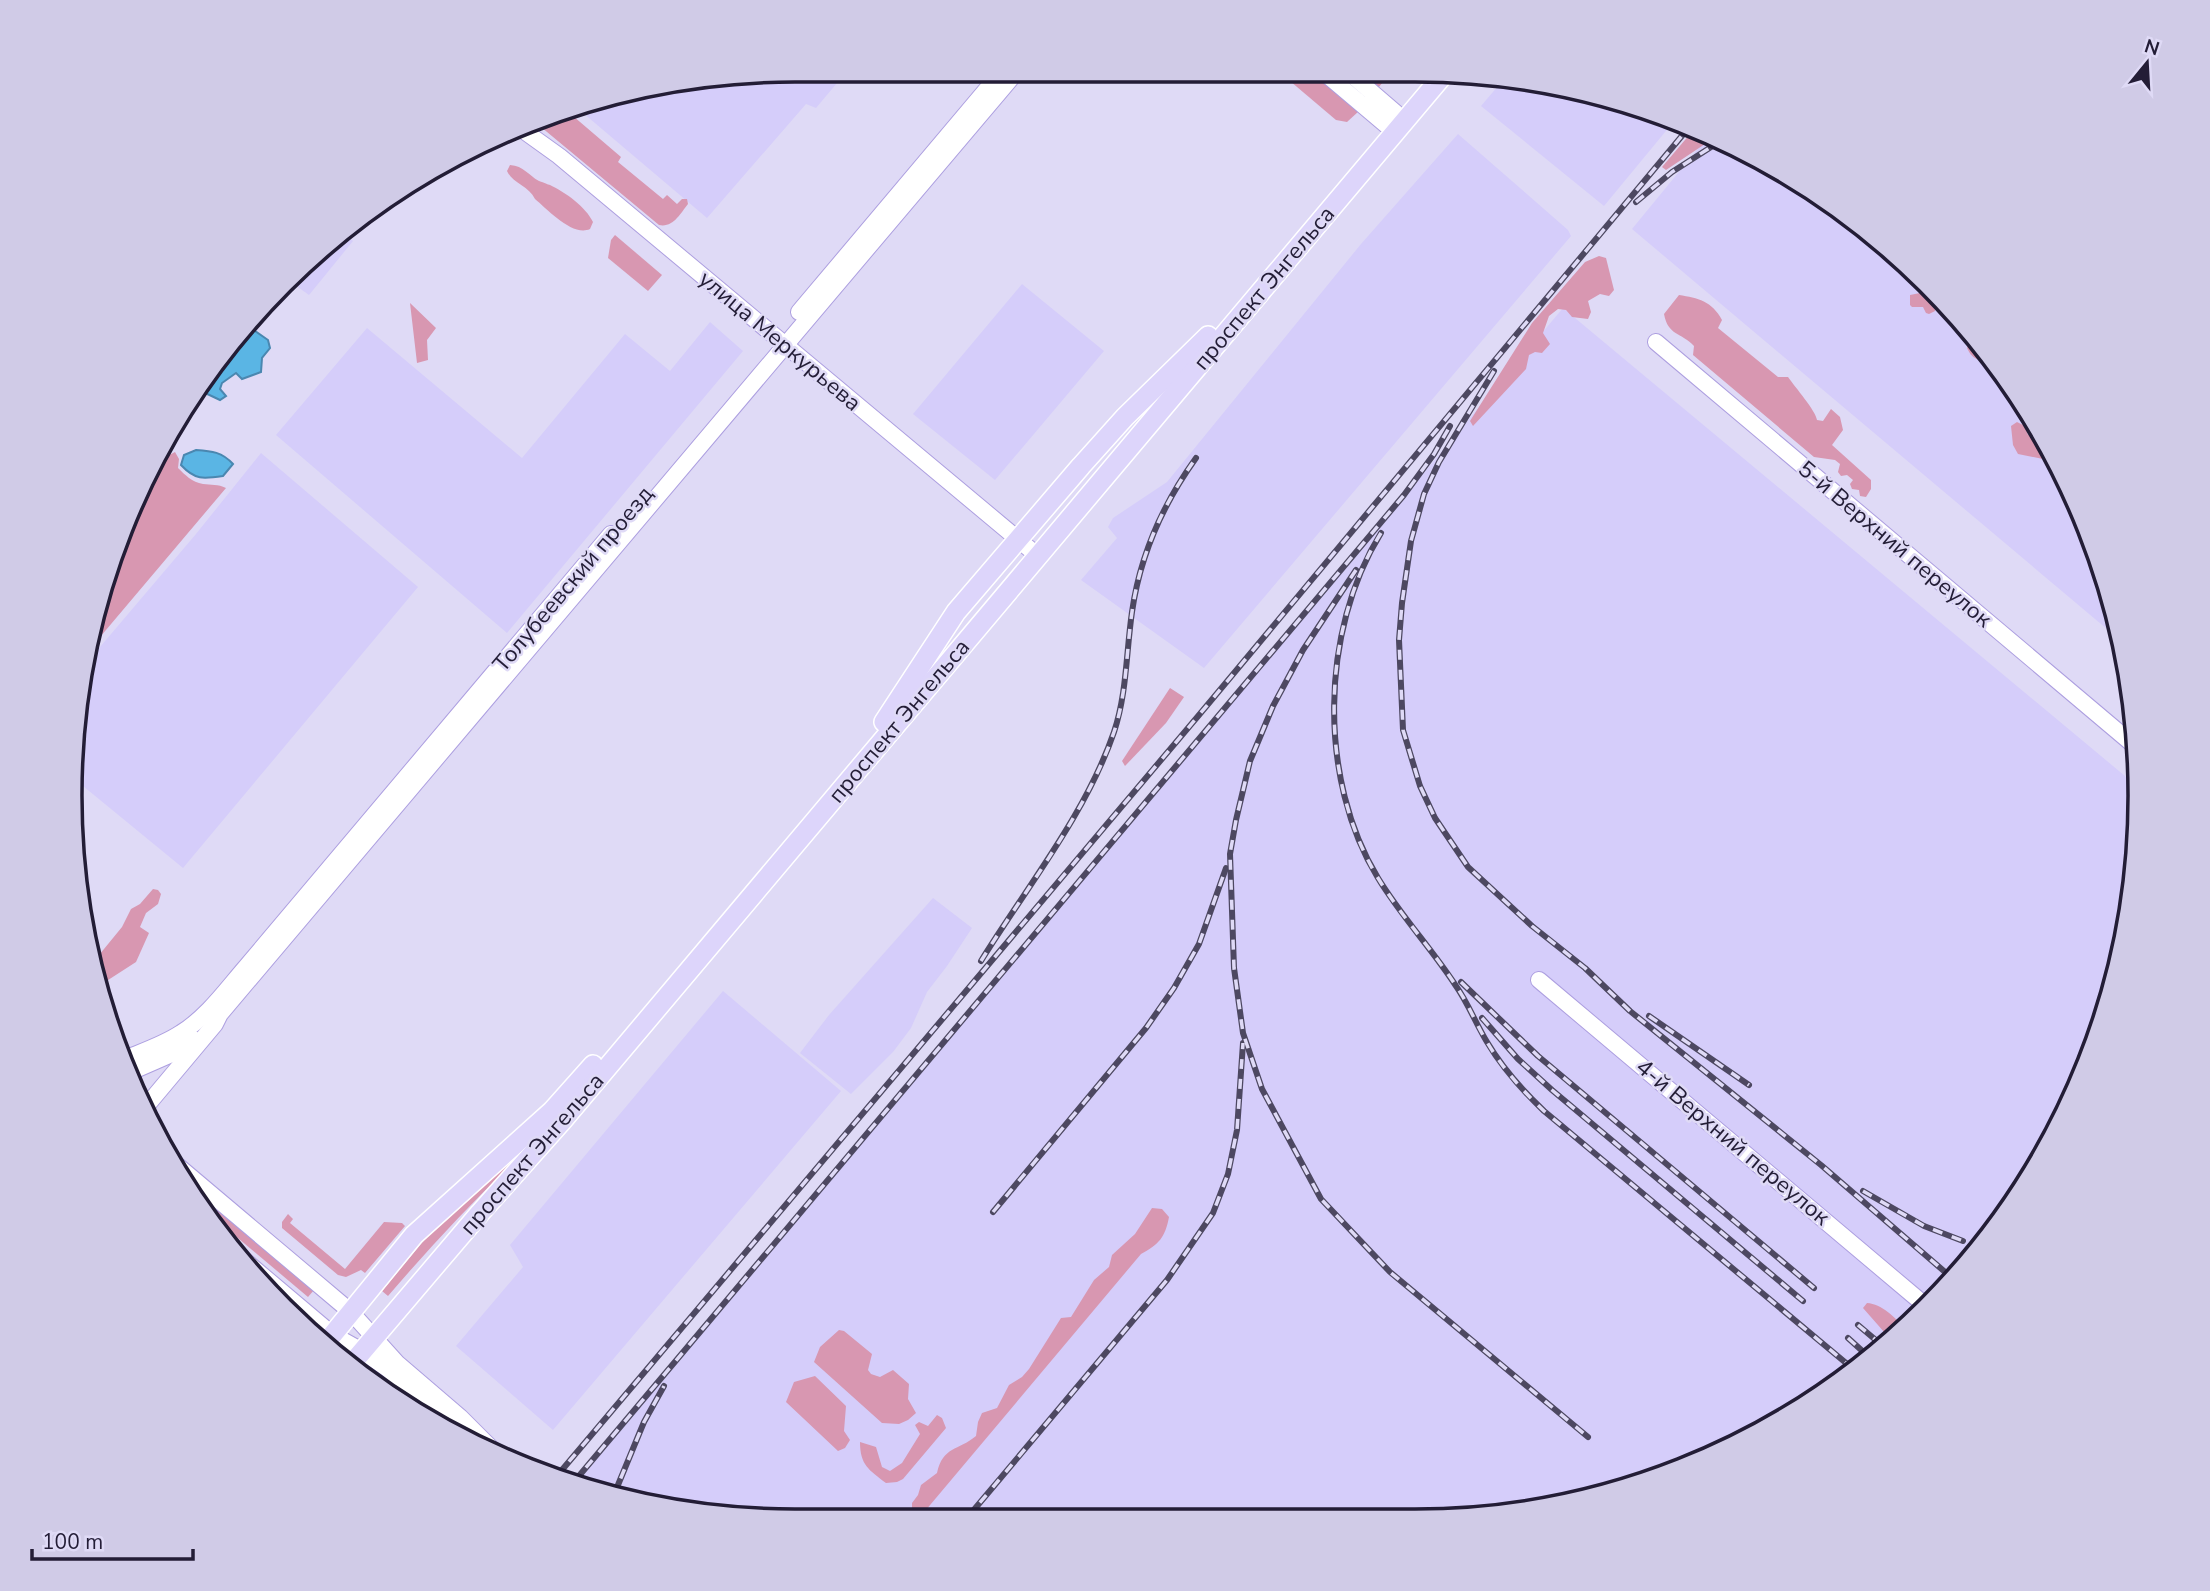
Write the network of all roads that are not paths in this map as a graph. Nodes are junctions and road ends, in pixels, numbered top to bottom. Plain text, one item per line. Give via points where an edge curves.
1 (993, 82) edge
2 (1008, 82) edge
3 (1338, 82) edge
4 (1357, 82) edge
5 (1422, 82) edge
6 (1435, 83) edge
7 (1394, 121) junction
8 (529, 135) edge
9 (780, 342) junction
10 (1656, 342) dead end
11 (1017, 539) junction
12 (1038, 556) junction
13 (2125, 738) edge
14 (1539, 980) dead end
15 (220, 1014) junction
16 (132, 1055) edge
17 (137, 1069) edge
18 (151, 1100) edge
19 (195, 1180) edge
20 (1919, 1300) edge
21 (351, 1312) junction
22 (331, 1337) edge
23 (336, 1341) edge
24 (368, 1345) junction
25 (357, 1358) edge
26 (430, 1408) edge
27 (476, 1433) edge

1 - 9 street, Толубеевский проезд
2 - 9 street, Толубеевский проезд
3 - 7 street
4 - 7 street
5 - 7 main road, проспект Энгельса
6 - 7 main road, проспект Энгельса
7 - 11 main road, проспект Энгельса via 1201,344 1125,417
7 - 12 main road, проспект Энгельса
8 - 9 street, улица Меркурьева
9 - 11 street, улица Меркурьева
9 - 15 street, Толубеевский проезд
9 - 16 street, Толубеевский проезд via 225,992 182,1033
10 - 13 street, 5-й Верхний переулок
11 - 12 street, улица Меркурьева
11 - 21 main road, проспект Энгельса via 956,612 887,719 597,1061 552,1111 414,1236
12 - 24 main road, проспект Энгельса
14 - 20 street, 4-й Верхний переулок
15 - 17 street, Толубеевский проезд via 186,1046
15 - 18 street, Толубеевский проезд
19 - 21 street
21 - 22 main road, проспект Энгельса
21 - 24 street
23 - 24 street
24 - 25 main road, проспект Энгельса
24 - 26 street
24 - 27 street via 397,1363

